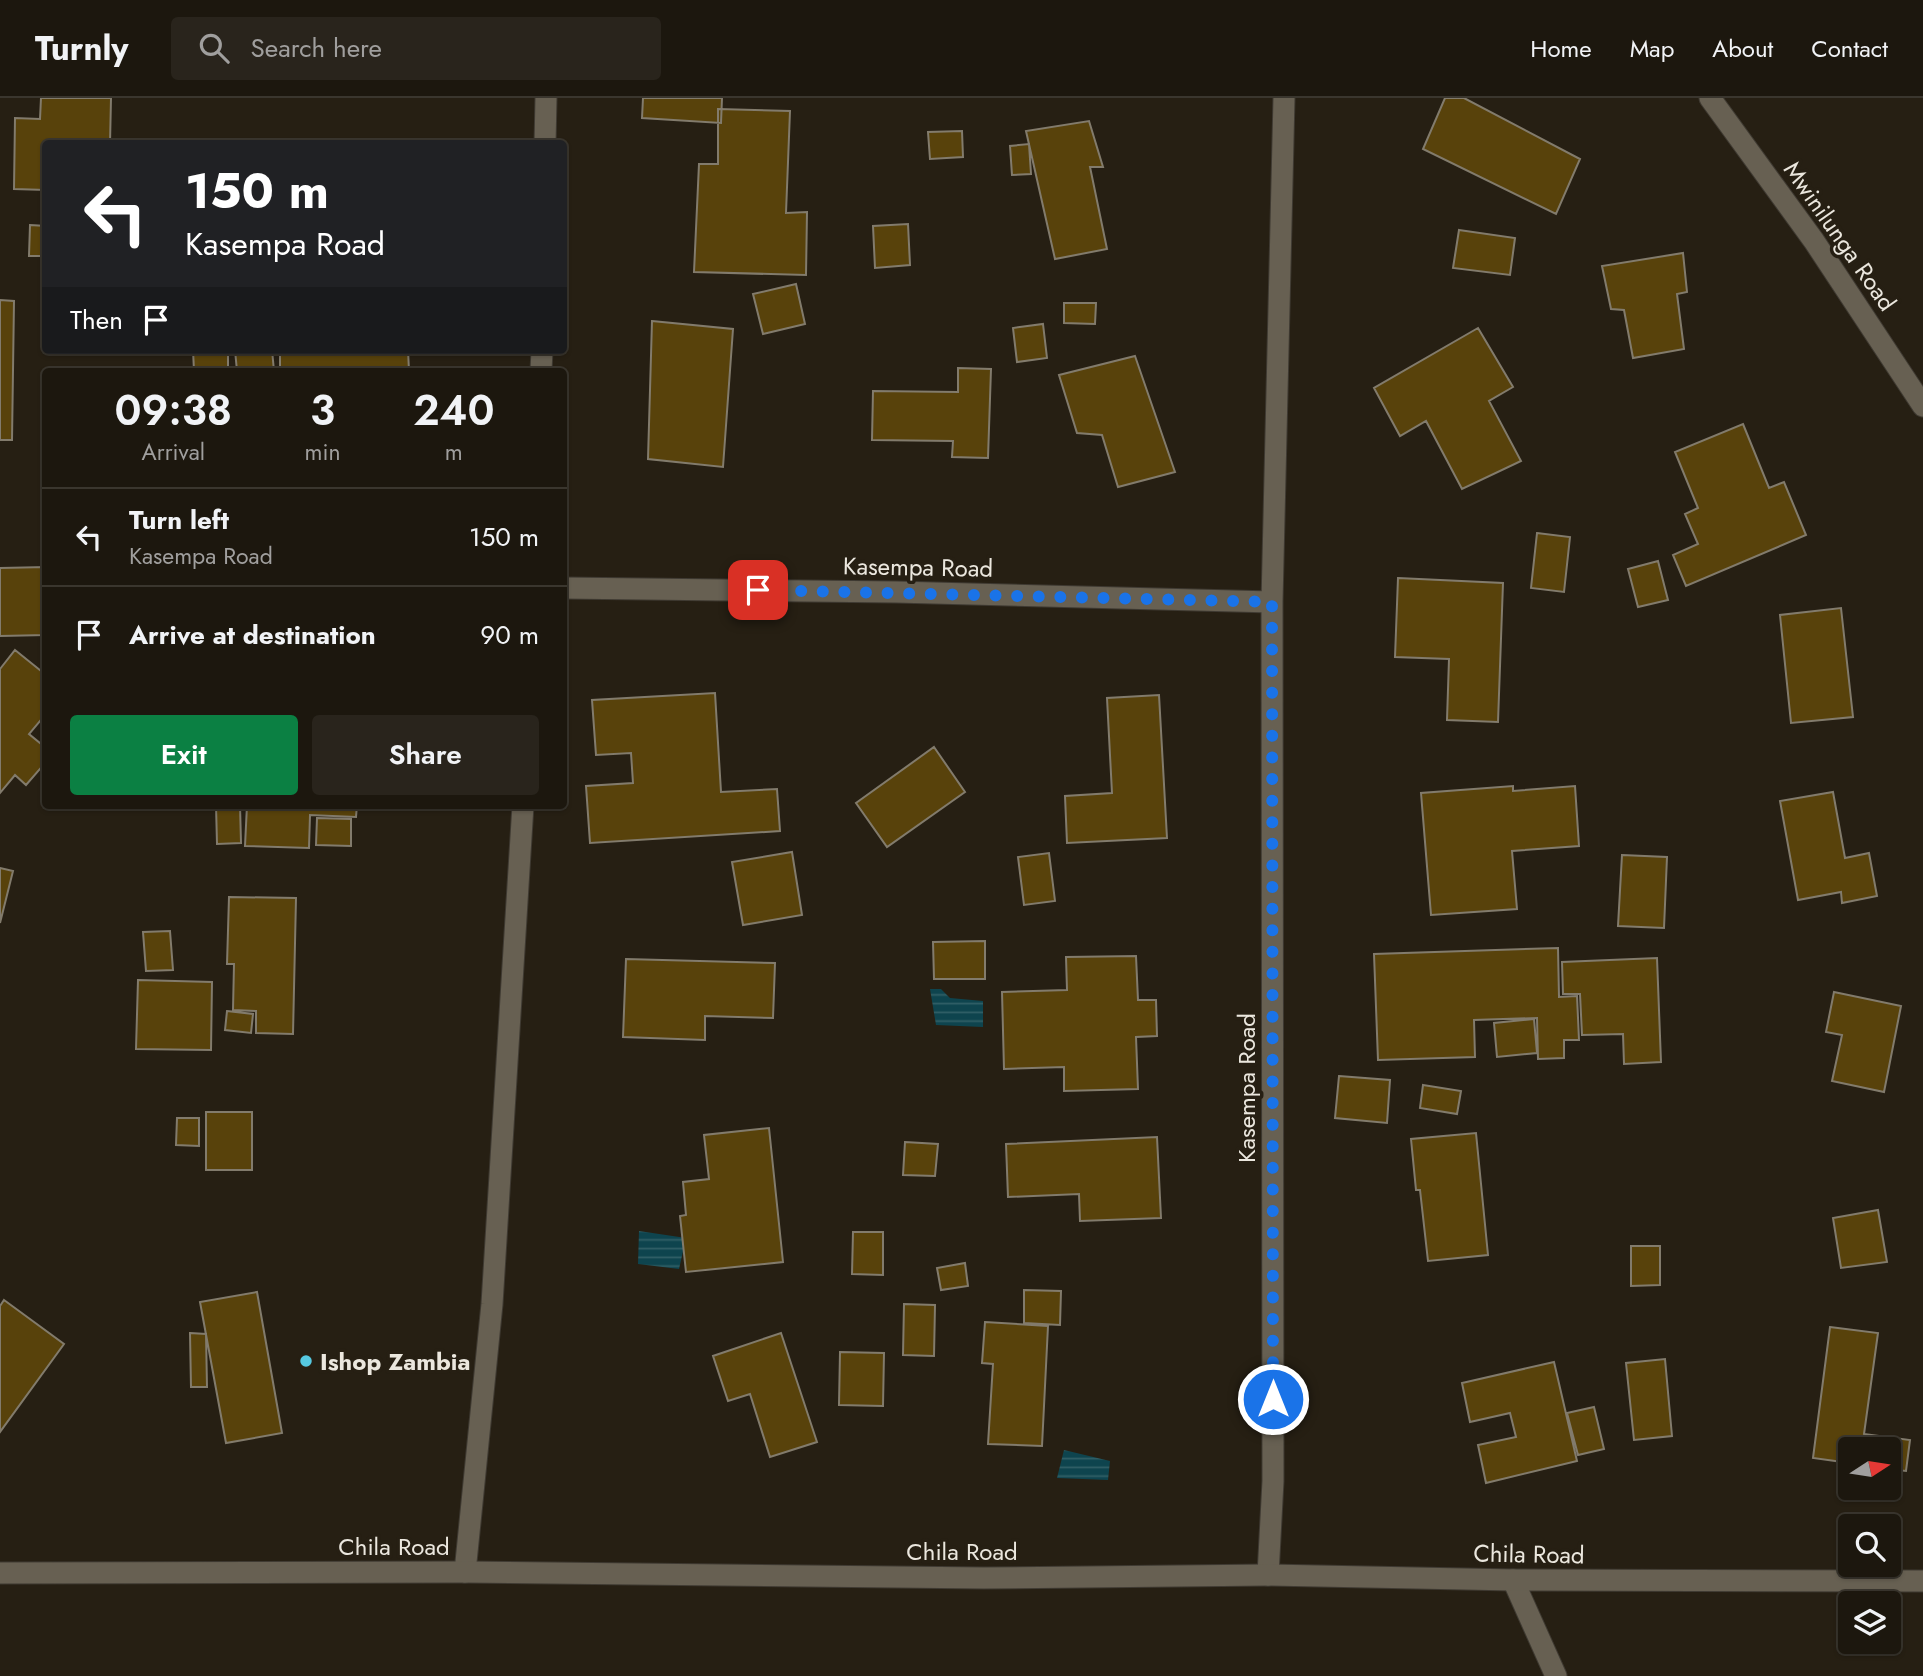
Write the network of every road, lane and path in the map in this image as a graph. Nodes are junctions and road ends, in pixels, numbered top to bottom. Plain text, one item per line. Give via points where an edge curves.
1 (546, 98) edge
2 (1284, 98) edge
3 (1710, 98) edge
4 (545, 140) edge
5 (1923, 406) edge
6 (567, 588) edge
7 (1272, 602) junction
8 (523, 809) edge
9 (465, 1572) junction
10 (0, 1573) edge
11 (1268, 1574) junction
12 (1513, 1580) junction
13 (1923, 1581) edge
14 (1556, 1676) edge

1 - 4 street
2 - 7 street, Kasempa Road
3 - 5 street, Mwinilunga Road via 1814,241
6 - 7 street, Kasempa Road
7 - 11 street, Kasempa Road via 1273,1481
8 - 9 street via 492,1304
9 - 10 street, Chila Road
9 - 11 street, Chila Road via 984,1578
11 - 12 street, Chila Road
12 - 13 street, Chila Road
12 - 14 street

